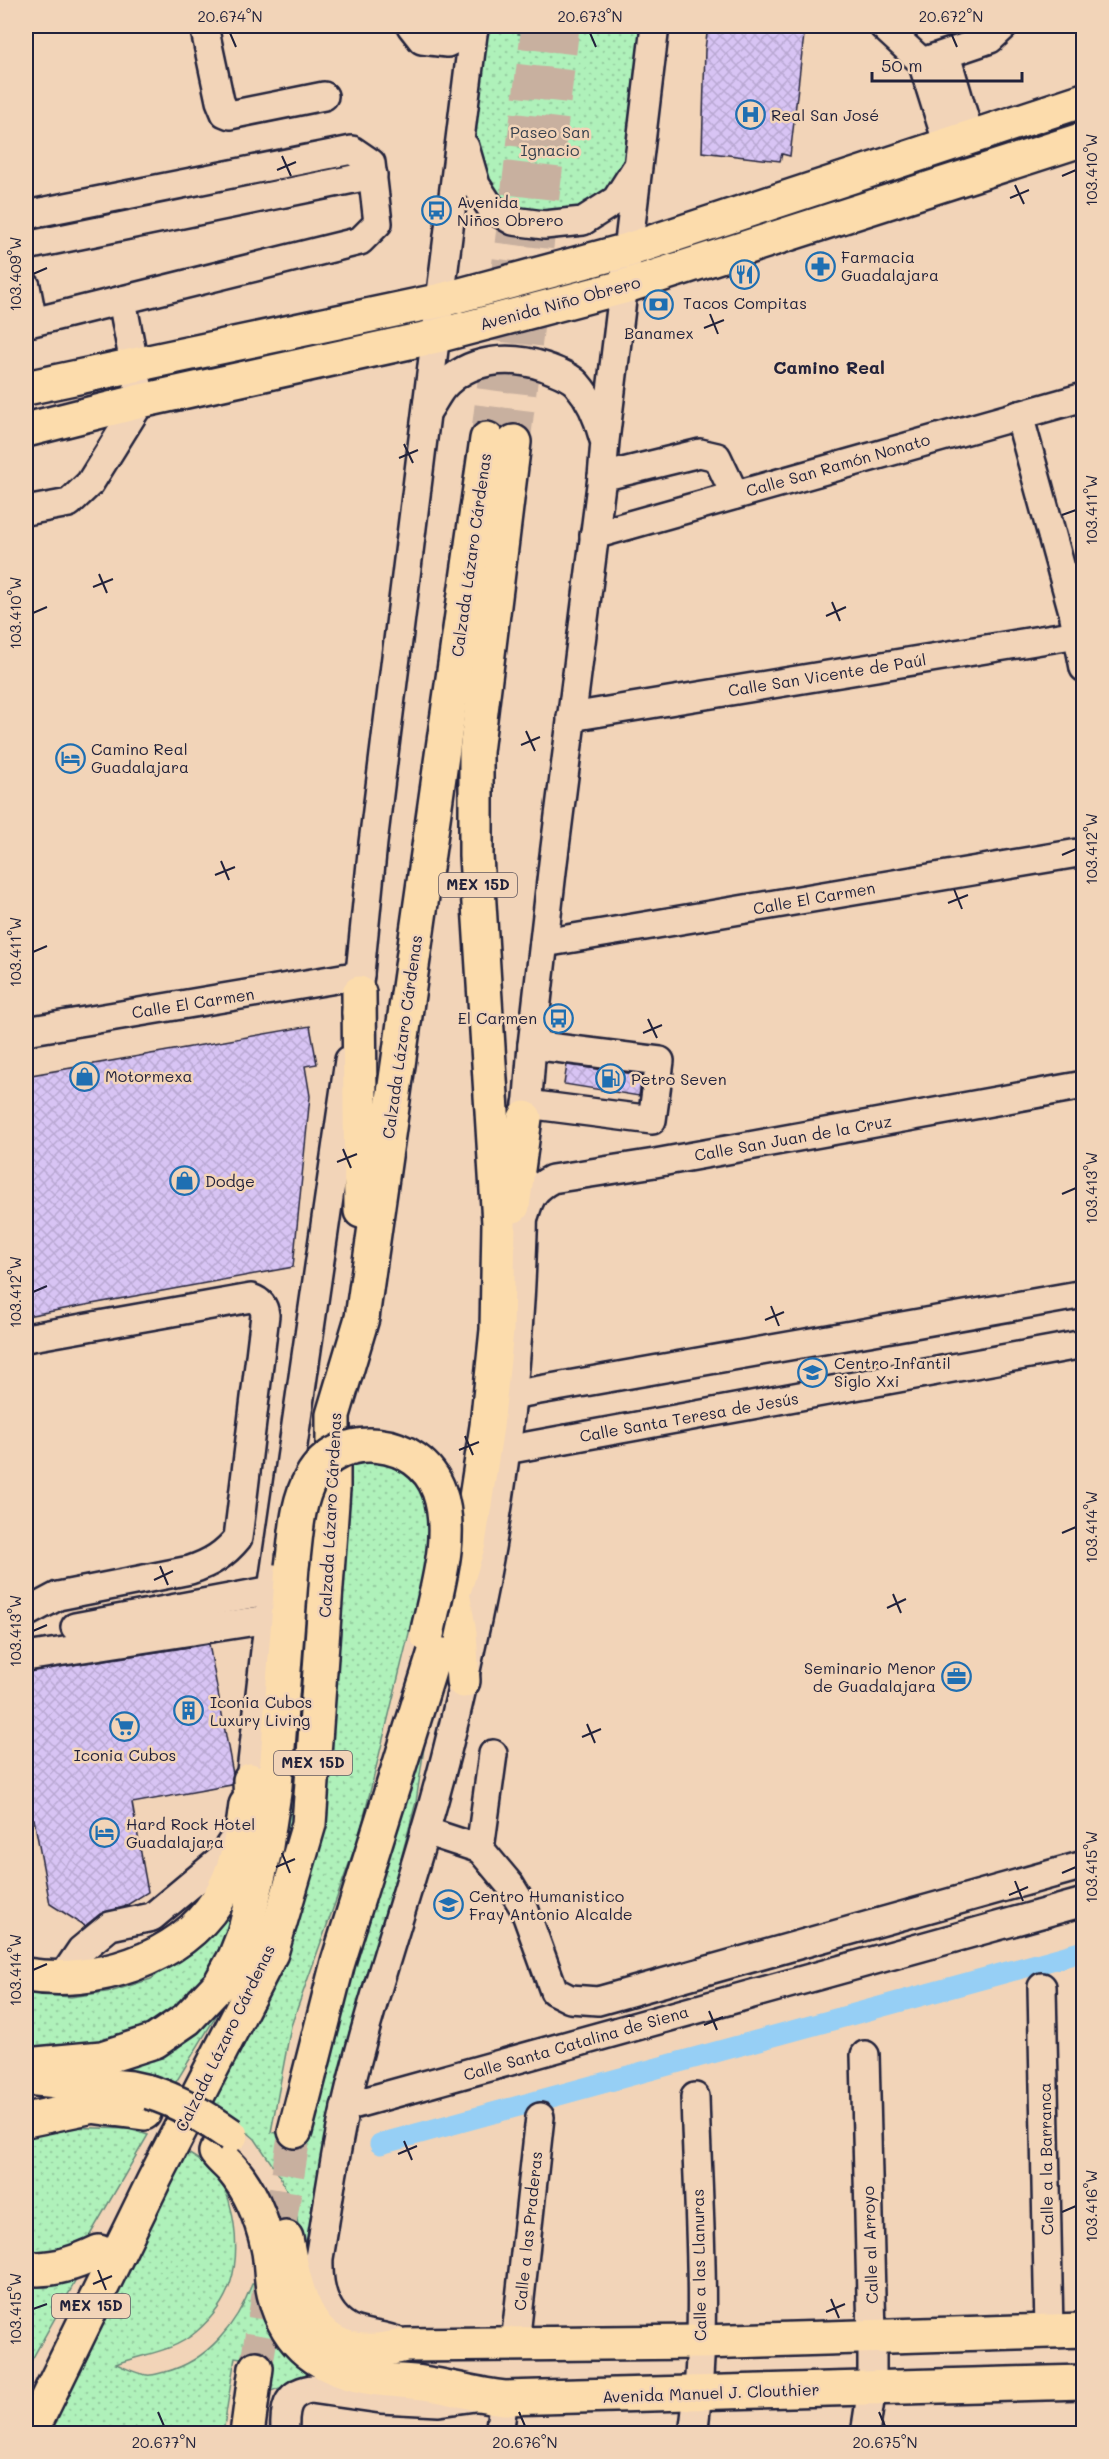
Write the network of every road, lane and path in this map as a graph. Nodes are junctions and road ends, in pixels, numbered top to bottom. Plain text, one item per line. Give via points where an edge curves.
1 (204, 26) edge
2 (411, 26) edge
3 (655, 26) edge
4 (883, 26) edge
5 (1004, 26) edge
6 (474, 28) edge
7 (934, 59) junction
8 (324, 96) dead end
9 (1083, 100) edge
10 (461, 134) junction
11 (1083, 139) edge
12 (959, 141) junction
13 (638, 164) junction
14 (373, 175) junction
15 (26, 215) edge
16 (26, 246) edge
17 (628, 250) junction
18 (26, 286) edge
19 (623, 287) junction
20 (122, 300) junction
21 (441, 300) junction
22 (437, 336) junction
23 (133, 365) junction
24 (26, 388) edge
25 (1083, 397) edge
26 (141, 401) junction
27 (428, 411) junction
28 (1019, 415) junction
29 (26, 430) edge
30 (605, 441) junction
31 (602, 477) junction
32 (735, 495) junction
33 (26, 511) edge
34 (594, 535) junction
35 (1080, 633) edge
36 (1083, 668) edge
37 (571, 717) junction
38 (1083, 852) edge
39 (544, 943) junction
40 (359, 984) junction
41 (26, 1031) edge
42 (532, 1046) junction
43 (1083, 1085) edge
44 (526, 1111) junction
45 (652, 1120) junction
46 (656, 1163) junction
47 (524, 1218) junction
48 (1083, 1294) edge
49 (362, 1318) junction
50 (497, 1330) junction
51 (26, 1338) edge
52 (1083, 1344) edge
53 (511, 1395) junction
54 (506, 1450) junction
55 (282, 1579) junction
56 (453, 1594) junction
57 (26, 1612) edge
58 (268, 1619) junction
59 (75, 1628) dead end
60 (26, 1657) edge
61 (463, 1681) junction
62 (410, 1727) junction
63 (257, 1728) junction
64 (493, 1754) dead end
65 (250, 1780) junction
66 (244, 1824) junction
67 (425, 1831) junction
68 (480, 1849) junction
69 (1083, 1865) edge
70 (1083, 1902) edge
71 (244, 1934) junction
72 (26, 1975) edge
73 (62, 1978) junction
74 (1042, 1987) dead end
75 (865, 2055) dead end
76 (26, 2066) edge
77 (26, 2078) edge
78 (695, 2097) dead end
79 (26, 2100) edge
80 (146, 2103) junction
81 (93, 2106) junction
82 (345, 2107) junction
83 (540, 2117) dead end
84 (26, 2120) edge
85 (295, 2131) tunnel mouth
86 (223, 2144) junction
87 (154, 2180) junction
88 (99, 2252) junction
89 (26, 2268) edge
90 (1083, 2330) edge
91 (1049, 2331) junction
92 (872, 2336) junction
93 (702, 2342) junction
94 (515, 2344) junction
95 (395, 2348) junction
96 (256, 2368) tunnel mouth
97 (1083, 2382) edge
98 (872, 2388) junction
99 (26, 2392) edge
100 (699, 2394) junction
101 (495, 2397) junction
102 (30, 2433) edge
103 (247, 2433) edge
104 (285, 2433) edge
105 (499, 2433) edge
106 (693, 2433) edge
107 (865, 2433) edge

1 - 8 street via 220,101 230,116
2 - 6 street via 422,40 447,43
3 - 13 street
4 - 7 street
5 - 7 street via 990,39
6 - 10 street
7 - 12 street
9 - 12 main road, Avenida Niño Obrero
10 - 13 street via 476,185 491,208 513,221 544,225 583,221 616,200
10 - 21 street
11 - 19 main road, Avenida Niño Obrero
12 - 17 main road, Avenida Niño Obrero
13 - 17 street
14 - 15 street via 371,163 352,150
14 - 16 street
14 - 20 street via 378,223 360,240
17 - 19 street
17 - 21 main road, Avenida Niño Obrero
18 - 20 street via 33,322
19 - 22 main road, Avenida Niño Obrero
19 - 30 street
20 - 23 street
21 - 22 street
21 - 23 main road, Avenida Niño Obrero
22 - 26 main road, Avenida Niño Obrero
22 - 27 street
23 - 24 main road, Avenida Niño Obrero
23 - 26 street
25 - 28 street, Calle San Ramón Nonato
26 - 29 main road, Avenida Niño Obrero
26 - 33 street via 90,483 69,503
27 - 30 street via 443,387 462,371 495,360 528,361 576,382 595,409
27 - 40 street
28 - 32 street, Calle San Ramón Nonato
28 - 35 street
30 - 31 street
31 - 32 street via 700,453 717,457
31 - 34 street
32 - 34 street, Calle San Ramón Nonato
34 - 37 street
35 - 36 street
35 - 37 street, Calle San Vicente de Paúl
37 - 39 street
38 - 39 street, Calle El Carmen
39 - 42 street
40 - 41 street, Calle El Carmen
40 - 49 main road
40 - 55 street
42 - 44 street
42 - 45 street via 660,1061
43 - 46 street, Calle San Juan de la Cruz
44 - 45 street
44 - 47 street
44 - 50 main road
45 - 46 street
46 - 47 street, Calle San Juan de la Cruz via 552,1179 538,1186
47 - 53 street
48 - 53 street
49 - 50 main road, Calzada Lázaro Cárdenas / MEX 15D via 501,440 476,752 476,856 500,1222
49 - 87 main road, Calzada Lázaro Cárdenas / MEX 15D via 333,1415 333,1490 309,1824 270,1953
50 - 56 main road, Calzada Lázaro Cárdenas / MEX 15D via 469,1543
51 - 57 street via 251,1298 264,1307 265,1315 238,1538 227,1552 190,1570 58,1596
52 - 54 street, Calle Santa Teresa de Jesús
53 - 54 street
54 - 61 street
55 - 58 street
55 - 59 street
55 - 62 main road, bridge via 310,1479 322,1462 338,1451 360,1445 383,1446 423,1464 438,1490 444,1518 443,1550
55 - 63 main road
55 - 71 main road via 276,1786
56 - 61 main road
56 - 62 main road, Calzada Lázaro Cárdenas / MEX 15D
58 - 60 street
58 - 63 street
61 - 67 street
62 - 85 main road, Calzada Lázaro Cárdenas / MEX 15D via 338,1962
63 - 65 street
64 - 68 street
65 - 66 main road
65 - 71 main road via 252,1840
66 - 73 street via 219,1862 152,1917 110,1926 81,1950
66 - 73 main road via 234,1869 218,1901 196,1927 167,1949 128,1966
67 - 68 street
67 - 82 street
68 - 69 street via 524,1908 554,1991 570,1999 598,2001
70 - 82 street, Calle Santa Catalina de Siena
71 - 76 main road via 220,1984 187,2019 154,2041 102,2058
72 - 73 main road
74 - 91 street, Calle a la Barranca
75 - 92 street, Calle al Arroyo
77 - 80 main road via 131,2088
78 - 93 street, Calle a las Llanuras
79 - 81 main road
80 - 81 main road
80 - 86 main road via 171,2123
81 - 84 main road
82 - 95 street via 318,2280 331,2313 349,2328 387,2336
83 - 94 street, Calle a las Praderas
86 - 95 main road via 248,2153 274,2199 284,2224 301,2302 321,2334 340,2345 359,2349
86 - 101 main road, Avenida Manuel J. Clouthier via 231,2168 256,2211 268,2247 281,2317 294,2339 312,2356 341,2370 377,2379
87 - 88 main road
87 - 102 main road, Calzada Lázaro Cárdenas / MEX 15D
88 - 89 main road via 76,2262 38,2270
88 - 99 main road
90 - 91 main road
91 - 92 main road
92 - 93 main road
92 - 98 street, Calle al Arroyo
93 - 94 main road
93 - 100 street, Calle a las Llanuras
94 - 95 main road
96 - 103 main road
97 - 98 main road, Avenida Manuel J. Clouthier
98 - 100 main road, Avenida Manuel J. Clouthier
98 - 107 street, Calle al Arroyo
100 - 101 main road, Avenida Manuel J. Clouthier
100 - 106 street, Calle a las Llanuras
101 - 104 street via 439,2402 300,2391 289,2400 284,2414
101 - 105 street

